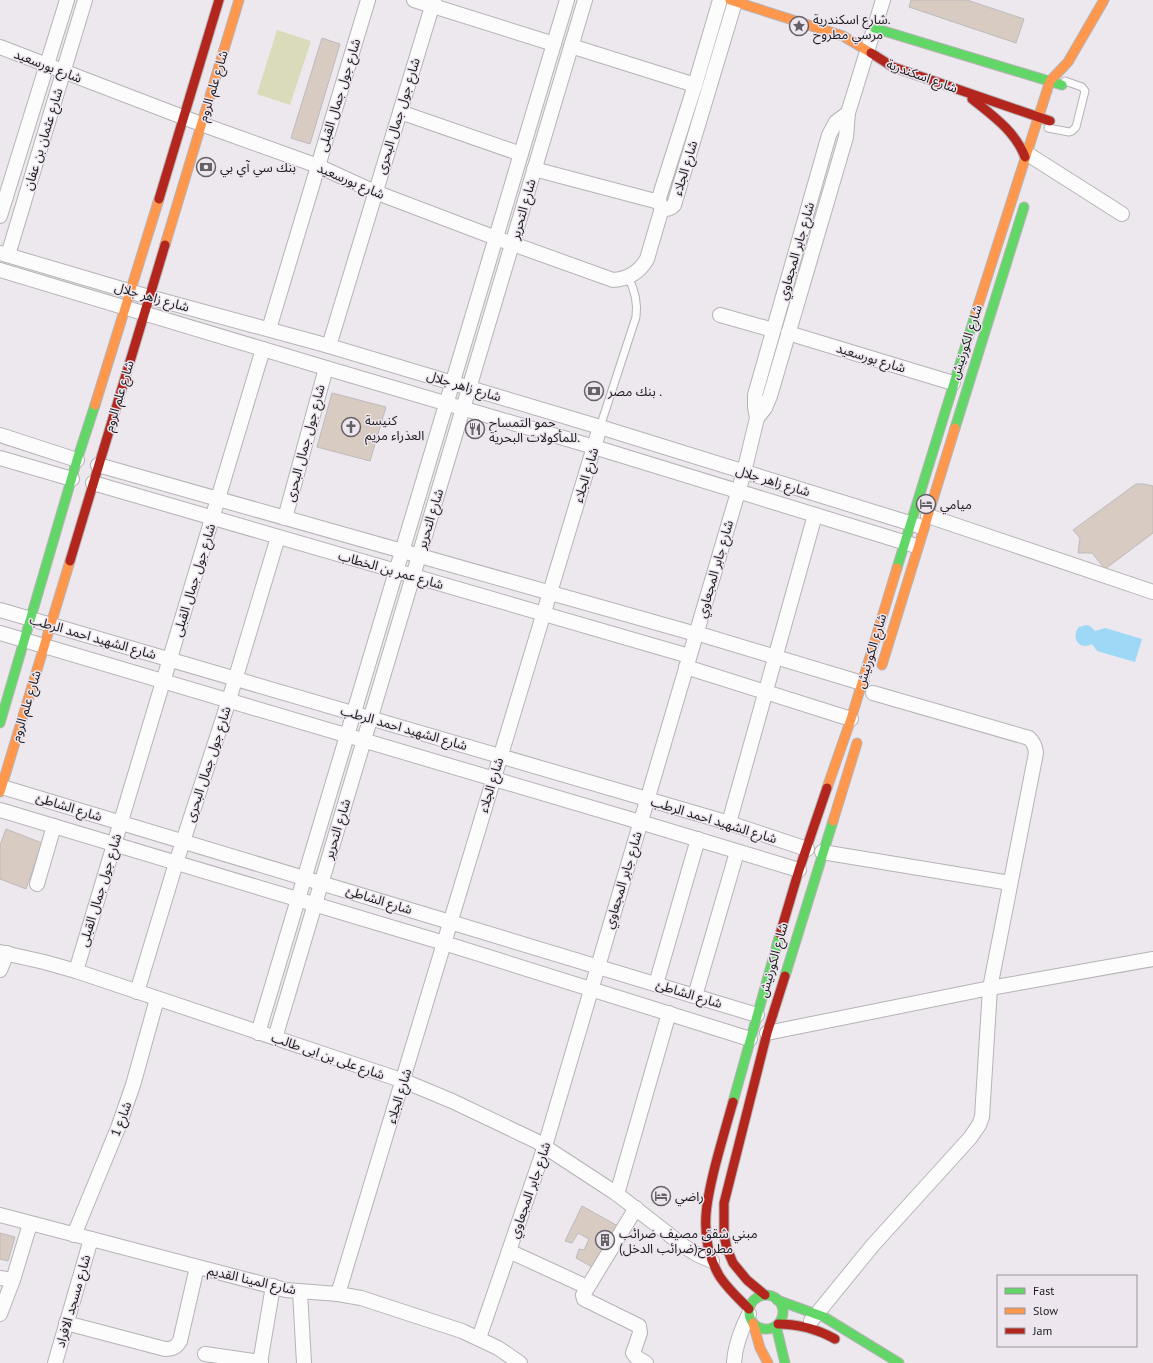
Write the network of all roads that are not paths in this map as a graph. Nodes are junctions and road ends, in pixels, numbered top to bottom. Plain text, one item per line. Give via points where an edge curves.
1 (67, 0) edge
2 (85, 0) edge
3 (220, 0) edge
4 (239, 0) edge
5 (368, 0) edge
6 (414, 0) edge
7 (568, 0) edge
8 (585, 0) edge
9 (720, 0) edge
10 (883, 0) edge
11 (1104, 0) edge
12 (740, 2) edge
13 (433, 3) edge
14 (874, 28) junction
15 (554, 44) junction
16 (571, 46) junction
17 (0, 47) edge
18 (867, 51) junction
19 (47, 65) junction
20 (63, 71) junction
21 (1072, 73) dead end
22 (1050, 81) junction
23 (695, 85) junction
24 (1062, 86) junction
25 (962, 91) junction
26 (400, 112) junction
27 (848, 113) junction
28 (1038, 117) junction
29 (184, 118) junction
30 (201, 124) junction
31 (1050, 124) joint
32 (680, 133) junction
33 (694, 137) junction
34 (521, 154) junction
35 (1033, 159) junction
36 (318, 166) junction
37 (534, 169) junction
38 (375, 192) junction
39 (1026, 198) dead end
40 (660, 205) junction
41 (1122, 214) dead end
42 (0, 216) edge
43 (496, 238) junction
44 (512, 244) junction
45 (4, 254) edge
46 (1, 272) edge
47 (628, 278) junction
48 (130, 291) junction
49 (149, 297) junction
50 (126, 308) junction
51 (144, 313) junction
52 (720, 315) dead end
53 (269, 329) junction
54 (773, 330) junction
55 (788, 333) junction
56 (329, 346) junction
57 (263, 349) junction
58 (326, 368) junction
59 (452, 383) junction
60 (953, 383) junction
61 (469, 388) junction
62 (446, 403) junction
63 (463, 408) junction
64 (757, 418) junction
65 (600, 427) junction
66 (0, 435) edge
67 (594, 447) junction
68 (0, 458) edge
69 (77, 460) junction
70 (98, 465) junction
71 (744, 472) junction
72 (72, 479) junction
73 (93, 483) junction
74 (738, 492) junction
75 (218, 499) junction
76 (814, 515) junction
77 (212, 518) junction
78 (285, 518) junction
79 (927, 522) junction
80 (910, 523) junction
81 (278, 537) junction
82 (905, 542) junction
83 (919, 547) junction
84 (402, 551) junction
85 (419, 556) junction
86 (396, 571) junction
87 (413, 576) junction
88 (1153, 592) edge
89 (550, 593) junction
90 (0, 610) edge
91 (543, 614) junction
92 (31, 619) junction
93 (50, 625) junction
94 (0, 633) edge
95 (696, 634) junction
96 (25, 641) junction
97 (44, 646) junction
98 (775, 657) junction
99 (170, 660) junction
100 (688, 662) junction
101 (880, 671) dead end
102 (235, 679) junction
103 (163, 681) junction
104 (870, 691) junction
105 (766, 692) junction
106 (229, 700) junction
107 (353, 714) junction
108 (370, 718) junction
109 (851, 719) junction
110 (0, 724) edge
111 (861, 731) dead end
112 (347, 735) junction
113 (364, 740) junction
114 (500, 756) junction
115 (494, 778) junction
116 (1, 790) edge
117 (647, 799) junction
118 (0, 810) edge
119 (640, 822) junction
120 (121, 823) junction
121 (728, 823) junction
122 (54, 826) junction
123 (698, 840) junction
124 (183, 841) junction
125 (114, 844) junction
126 (807, 849) junction
127 (737, 852) junction
128 (822, 852) junction
129 (176, 863) junction
130 (799, 870) junction
131 (304, 878) junction
132 (321, 883) junction
133 (1010, 883) junction
134 (37, 884) dead end
135 (298, 899) junction
136 (315, 904) junction
137 (450, 922) junction
138 (444, 943) junction
139 (3, 952) edge
140 (1153, 959) edge
141 (597, 966) junction
142 (0, 970) edge
143 (76, 971) junction
144 (656, 984) junction
145 (591, 988) junction
146 (990, 988) junction
147 (137, 992) junction
148 (695, 996) junction
149 (157, 999) junction
150 (670, 1013) junction
151 (756, 1015) junction
152 (258, 1032) junction
153 (766, 1033) junction
154 (275, 1038) junction
155 (750, 1039) junction
156 (404, 1081) junction
157 (545, 1146) junction
158 (616, 1194) junction
159 (636, 1208) junction
160 (0, 1215) edge
161 (704, 1218) junction
162 (723, 1220) junction
163 (30, 1224) junction
164 (74, 1235) junction
165 (724, 1235) junction
166 (91, 1239) junction
167 (509, 1251) junction
168 (710, 1254) junction
169 (733, 1263) junction
170 (197, 1266) junction
171 (6, 1279) edge
172 (273, 1286) junction
173 (587, 1287) junction
174 (300, 1292) junction
175 (338, 1294) junction
176 (765, 1295) junction
177 (777, 1300) junction
178 (799, 1308) junction
179 (0, 1314) edge
180 (816, 1314) junction
181 (750, 1315) junction
182 (66, 1323) junction
183 (777, 1325) junction
184 (802, 1325) junction
185 (479, 1338) junction
186 (843, 1344) dead end
187 (205, 1354) dead end
188 (55, 1363) edge
189 (260, 1363) edge
190 (304, 1363) edge
191 (520, 1363) edge
192 (646, 1363) edge
193 (734, 1363) edge
194 (768, 1363) edge
195 (785, 1363) edge
196 (899, 1363) edge

1 - 19 street, شارع عثمان بن عفان
2 - 20 street, شارع عثمان بن عفان
3 - 29 street, شارع علم الروم
4 - 30 street, شارع علم الروم
5 - 36 street, شارع جول جمال القبلى
6 - 13 street
7 - 15 street, شارع التحرير
8 - 16 street, شارع التحرير
9 - 23 street, شارع الجلاء
10 - 14 street, شارع جابر المجعاوي
11 - 22 street, شارع الكورنيش via 1068,62
12 - 18 street, شارع اسكندرية via 843,36
12 - 33 street, شارع الجلاء
13 - 15 street
13 - 26 street, شارع جول جمال البحرى
14 - 18 street, شارع جابر المجعاوي
14 - 22 street
15 - 34 street, شارع التحرير
16 - 23 street
16 - 37 street, شارع التحرير
17 - 19 street, شارع بورسعيد
18 - 25 street, شارع اسكندرية via 893,67
18 - 27 street, شارع جابر المجعاوي
19 - 20 street, شارع بورسعيد
19 - 42 street, شارع عثمان بن عفان
20 - 29 street, شارع بورسعيد
20 - 45 street, شارع عثمان بن عفان
21 - 24 street
22 - 24 street
22 - 28 street, شارع الكورنيش
23 - 32 street, شارع الجلاء
24 - 31 lane via 1082,87 1085,91 1076,127 1069,132
25 - 28 street, شارع اسكندرية
25 - 35 street via 1006,126
26 - 34 street
26 - 38 street, شارع جول جمال البحرى
27 - 54 street, شارع جابر المجعاوي via 836,122 829,135
27 - 55 street, شارع جابر المجعاوي via 846,138
28 - 31 street, شارع اسكندرية
28 - 35 street, شارع الكورنيش
29 - 30 street, شارع بورسعيد
29 - 48 street, شارع علم الروم
30 - 36 street, شارع بورسعيد
30 - 49 street, شارع علم الروم
32 - 33 street
32 - 40 street, شارع الجلاء
33 - 40 street, شارع الجلاء via 674,206 668,209
34 - 43 street, شارع التحرير
35 - 41 street
35 - 60 street, شارع الكورنيش
36 - 38 street, شارع بورسعيد
36 - 53 street, شارع جول جمال القبلى
37 - 40 street
37 - 44 street, شارع التحرير
38 - 43 street, شارع بورسعيد
38 - 56 street, شارع جول جمال البحرى
39 - 79 street, شارع الكورنيش
40 - 47 street via 646,259 640,269
43 - 44 street, شارع بورسعيد
43 - 59 street, شارع التحرير
44 - 47 street, شارع بورسعيد via 613,280
44 - 61 street, شارع التحرير
45 - 48 street, شارع زاهر جلال
46 - 50 street, شارع زاهر جلال
47 - 65 lane, شارع الجلاء via 636,300 636,317
48 - 49 street, شارع زاهر جلال
48 - 50 street, شارع علم الروم
49 - 51 street, شارع علم الروم
49 - 53 street, شارع زاهر جلال
50 - 51 street, شارع زاهر جلال
50 - 69 street, شارع علم الروم
51 - 57 street, شارع زاهر جلال
51 - 70 street, شارع علم الروم
52 - 54 street
53 - 56 street, شارع زاهر جلال
54 - 64 street, شارع جابر المجعاوي via 755,395
55 - 60 street, شارع بورسعيد
55 - 64 street, شارع جابر المجعاوي via 770,396
56 - 59 street, شارع زاهر جلال
57 - 58 street, شارع زاهر جلال
57 - 75 street, شارع جول جمال القبلى
58 - 62 street, شارع زاهر جلال
58 - 78 street, شارع جول جمال البحرى
59 - 61 street, شارع زاهر جلال
59 - 62 street, شارع التحرير
60 - 80 street, شارع الكورنيش
61 - 63 street, شارع التحرير
61 - 65 street, شارع زاهر جلال
62 - 63 street, شارع زاهر جلال
62 - 84 street, شارع التحرير
63 - 67 street, شارع زاهر جلال
63 - 85 street, شارع التحرير
64 - 71 street, شارع جابر المجعاوي
65 - 67 street, شارع الجلاء
65 - 71 street, شارع زاهر جلال
66 - 69 street
67 - 74 street, شارع زاهر جلال
67 - 89 street, شارع الجلاء
68 - 72 street
69 - 72 street, شارع علم الروم
70 - 73 street, شارع علم الروم
70 - 75 street, شارع عمر بن الخطاب
71 - 74 street, شارع جابر المجعاوي
71 - 80 street, شارع زاهر جلال
72 - 92 street, شارع علم الروم
73 - 77 street, شارع عمر بن الخطاب
73 - 93 street, شارع علم الروم
74 - 76 street, شارع زاهر جلال
74 - 95 street, شارع جابر المجعاوي
75 - 77 street, شارع جول جمال القبلى
75 - 78 street, شارع عمر بن الخطاب
76 - 82 street, شارع زاهر جلال
76 - 98 street
77 - 81 street, شارع عمر بن الخطاب
77 - 99 street, شارع جول جمال القبلى
78 - 84 street, شارع عمر بن الخطاب
79 - 80 street, شارع زاهر جلال
79 - 83 street, شارع الكورنيش
79 - 88 street, شارع زاهر جلال
80 - 82 street, شارع الكورنيش
81 - 86 street, شارع عمر بن الخطاب
81 - 102 street, شارع جول جمال البحرى
82 - 83 street, شارع زاهر جلال
82 - 104 street, شارع الكورنيش
83 - 101 street, شارع الكورنيش
84 - 85 street, شارع عمر بن الخطاب
84 - 86 street, شارع التحرير
85 - 87 street, شارع التحرير
85 - 89 street, شارع عمر بن الخطاب
86 - 87 street, شارع عمر بن الخطاب
86 - 107 street, شارع التحرير
87 - 91 street, شارع عمر بن الخطاب
87 - 108 street, شارع التحرير
89 - 91 street, شارع الجلاء
89 - 95 street, شارع عمر بن الخطاب
90 - 92 street, شارع الشهيد احمد الرطب
91 - 100 street, شارع عمر بن الخطاب
91 - 114 street, شارع الجلاء
92 - 93 street, شارع الشهيد احمد الرطب
92 - 96 street, شارع علم الروم
93 - 97 street, شارع علم الروم
93 - 99 street, شارع الشهيد احمد الرطب
94 - 96 street, شارع الشهيد احمد الرطب
95 - 98 street, شارع عمر بن الخطاب
95 - 100 street, شارع جابر المجعاوي
96 - 97 street, شارع الشهيد احمد الرطب
96 - 110 street, شارع علم الروم
97 - 103 street, شارع الشهيد احمد الرطب
97 - 116 street, شارع علم الروم
98 - 104 street, شارع عمر بن الخطاب
98 - 105 street
99 - 102 street, شارع الشهيد احمد الرطب
99 - 103 street, شارع جول جمال القبلى
100 - 105 street, شارع عمر بن الخطاب
100 - 117 street, شارع جابر المجعاوي
102 - 106 street, شارع جول جمال البحرى
102 - 107 street, شارع الشهيد احمد الرطب
103 - 106 street, شارع الشهيد احمد الرطب
103 - 120 street, شارع جول جمال القبلى
104 - 109 street, شارع الكورنيش
104 - 133 street, شارع عمر بن الخطاب via 1023,736 1033,742 1036,752
105 - 109 street, شارع عمر بن الخطاب
105 - 121 street
106 - 112 street, شارع الشهيد احمد الرطب
106 - 124 street, شارع جول جمال البحرى
107 - 108 street, شارع الشهيد احمد الرطب
107 - 112 street, شارع التحرير
108 - 113 street, شارع التحرير
108 - 114 street, شارع الشهيد احمد الرطب
109 - 126 street, شارع الكورنيش
111 - 128 street, شارع الكورنيش
112 - 113 street, شارع الشهيد احمد الرطب
112 - 131 street, شارع التحرير
113 - 115 street, شارع الشهيد احمد الرطب
113 - 132 street, شارع التحرير
114 - 115 street, شارع الجلاء
114 - 117 street, شارع الشهيد احمد الرطب
115 - 119 street, شارع الشهيد احمد الرطب
115 - 137 street, شارع الجلاء
116 - 120 street, شارع الشاطئ
117 - 119 street, شارع جابر المجعاوي
117 - 121 street, شارع الشهيد احمد الرطب
118 - 122 street, شارع الشاطئ
119 - 123 street, شارع الشهيد احمد الرطب
119 - 141 street, شارع جابر المجعاوي
120 - 124 street, شارع الشاطئ
120 - 125 street, شارع جول جمال القبلى
121 - 126 street, شارع الشهيد احمد الرطب
122 - 125 street, شارع الشاطئ
122 - 134 street
123 - 127 street, شارع الشهيد احمد الرطب
123 - 144 street
124 - 129 street, شارع جول جمال البحرى
124 - 131 street, شارع الشاطئ
125 - 129 street, شارع الشاطئ
125 - 143 street, شارع جول جمال القبلى
126 - 130 street, شارع الكورنيش
127 - 130 street, شارع الشهيد احمد الرطب
127 - 148 street
128 - 133 street
128 - 153 street, شارع الكورنيش
129 - 135 street, شارع الشاطئ
129 - 147 street, شارع جول جمال البحرى
130 - 151 street, شارع الكورنيش
131 - 132 street, شارع الشاطئ
131 - 135 street, شارع التحرير
132 - 136 street, شارع التحرير
132 - 137 street, شارع الشاطئ
133 - 146 street
135 - 136 street, شارع الشاطئ
135 - 152 street, شارع التحرير
136 - 138 street, شارع الشاطئ
136 - 154 street, شارع التحرير
137 - 138 street, شارع الجلاء
137 - 141 street, شارع الشاطئ
138 - 145 street, شارع الشاطئ
138 - 156 street, شارع الجلاء
139 - 142 street
139 - 143 street, شارع على بن ابى طالب
140 - 146 street
141 - 144 street, شارع الشاطئ
141 - 145 street, شارع جابر المجعاوي
143 - 147 street, شارع على بن ابى طالب
144 - 148 street, شارع الشاطئ
145 - 150 street, شارع الشاطئ
145 - 157 street, شارع جابر المجعاوي
146 - 153 street
146 - 180 street via 982,1117 979,1125
147 - 149 street, شارع على بن ابى طالب
148 - 151 street, شارع الشاطئ
149 - 152 street, شارع على بن ابى طالب
149 - 164 street, شارع 1 via 133,1085
150 - 155 street, شارع الشاطئ
150 - 158 street
151 - 155 street, شارع الكورنيش
152 - 154 street, شارع على بن ابى طالب
153 - 162 street, شارع الكورنيش via 727,1187
154 - 156 street, شارع على بن ابى طالب
155 - 161 street, شارع الكورنيش via 709,1188
156 - 157 street, شارع على بن ابى طالب via 459,1104
156 - 175 street, شارع الجلاء
157 - 158 street, شارع على بن ابى طالب
157 - 167 street, شارع جابر المجعاوي
158 - 159 street, شارع على بن ابى طالب
159 - 168 street, شارع على بن ابى طالب via 674,1237
159 - 173 street
160 - 163 street, شارع المينا القديم
161 - 162 street
161 - 168 street, شارع الكورنيش
162 - 165 street, شارع الكورنيش
163 - 164 street, شارع المينا القديم
163 - 171 street
164 - 166 street, شارع المينا القديم
165 - 168 street via 718,1248
165 - 169 street, شارع الكورنيش
166 - 170 street, شارع المينا القديم
166 - 182 street, شارع مسجد الافراد
167 - 173 street
167 - 185 street, شارع جابر المجعاوي
168 - 169 street, شارع على بن ابى طالب
168 - 181 street, شارع الكورنيش via 727,1287
169 - 176 street, شارع الكورنيش via 747,1280
170 - 172 street, شارع المينا القديم
170 - 182 street via 180,1341 171,1349
171 - 179 street
172 - 174 street, شارع المينا القديم
172 - 189 street
173 - 192 street via 584,1299 639,1326 640,1333 633,1353
174 - 175 street, شارع المينا القديم
174 - 190 street
175 - 185 street, شارع المينا القديم via 361,1298
176 - 177 street
176 - 181 street via 755,1299
177 - 178 street
177 - 183 street via 783,1312 782,1319
178 - 180 street
178 - 184 street via 796,1309 793,1318
180 - 184 street
180 - 196 street
181 - 183 street via 761,1329
181 - 193 street via 740,1333
181 - 194 street, شارع الكورنيش via 760,1348
182 - 188 street, شارع مسجد الافراد
183 - 184 street
183 - 195 street
184 - 186 street via 821,1331
185 - 191 street, شارع المينا القديم
187 - 189 street

